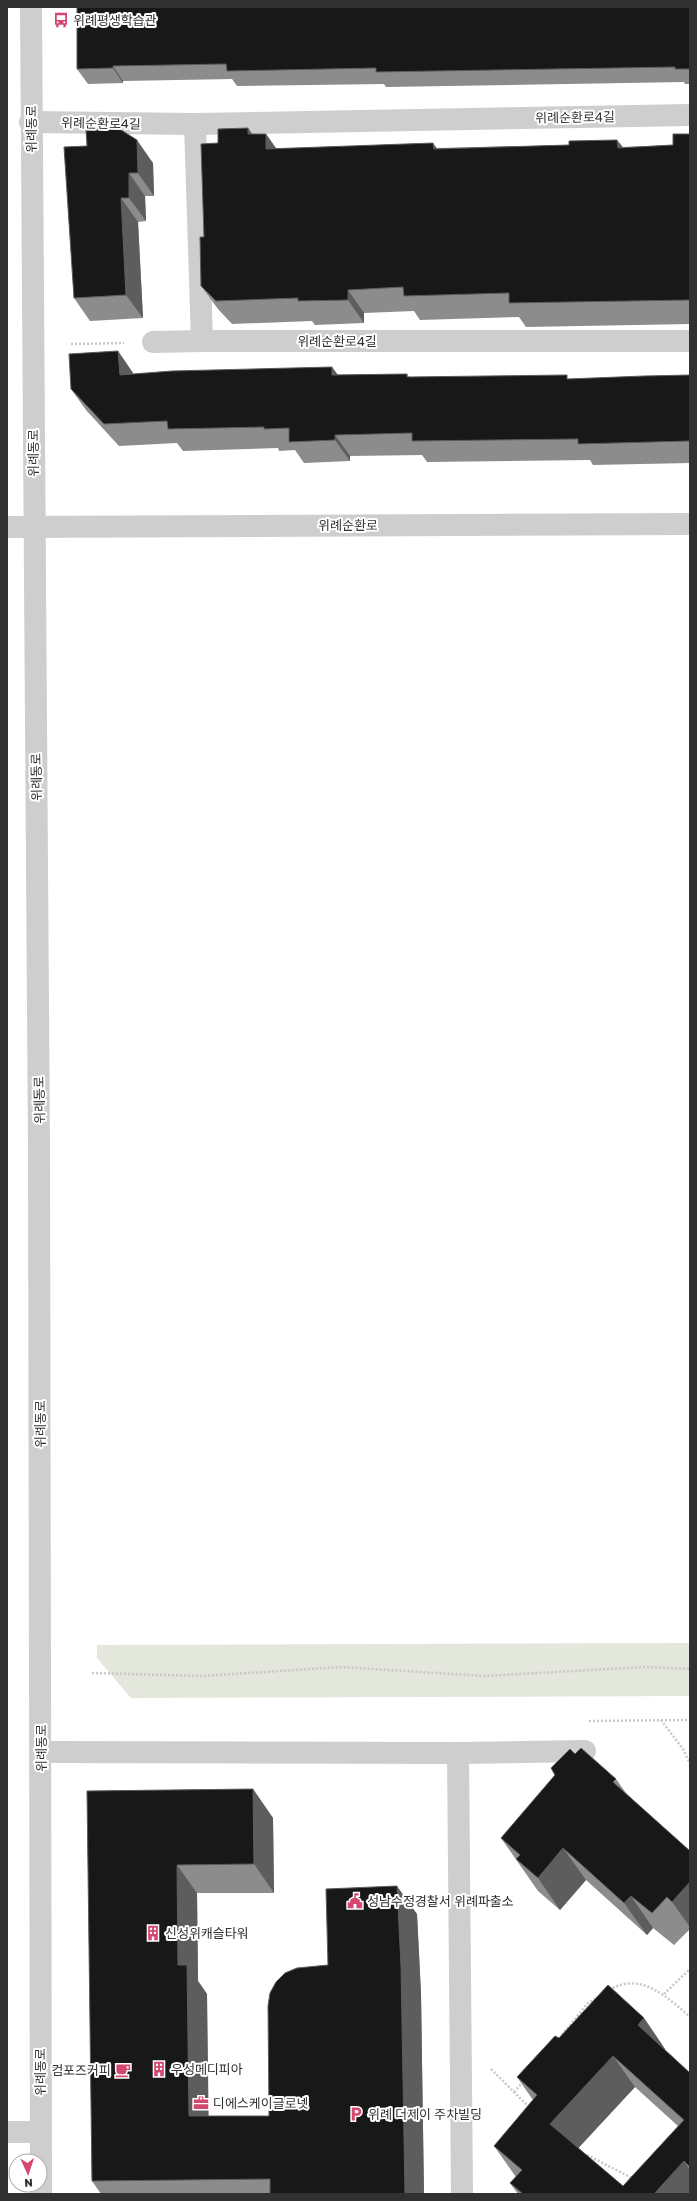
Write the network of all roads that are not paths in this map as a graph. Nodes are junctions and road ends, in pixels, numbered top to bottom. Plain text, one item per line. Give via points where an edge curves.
1 (31, 11) edge
2 (690, 115) edge
3 (30, 122) junction
4 (195, 124) junction
5 (690, 341) edge
6 (153, 342) road end
7 (202, 342) junction
8 (690, 524) edge
9 (7, 527) edge
10 (33, 527) junction
11 (585, 1751) edge
12 (42, 1752) junction
13 (458, 1752) junction
14 (7, 2132) edge
15 (40, 2132) junction
16 (41, 2194) edge
17 (462, 2194) edge

1 - 3 street, 위례동로
2 - 4 street, 위례순환로4길
3 - 4 street, 위례순환로4길
3 - 10 street, 위례동로
4 - 7 street
5 - 7 street, 위례순환로4길
6 - 7 street, 위례순환로4길
8 - 10 street, 위례순환로
9 - 10 street, 위례순환로
10 - 12 street, 위례동로 via 40,1150
11 - 13 street
12 - 13 street
12 - 15 street, 위례동로
13 - 17 street
14 - 15 street
15 - 16 street, 위례동로

